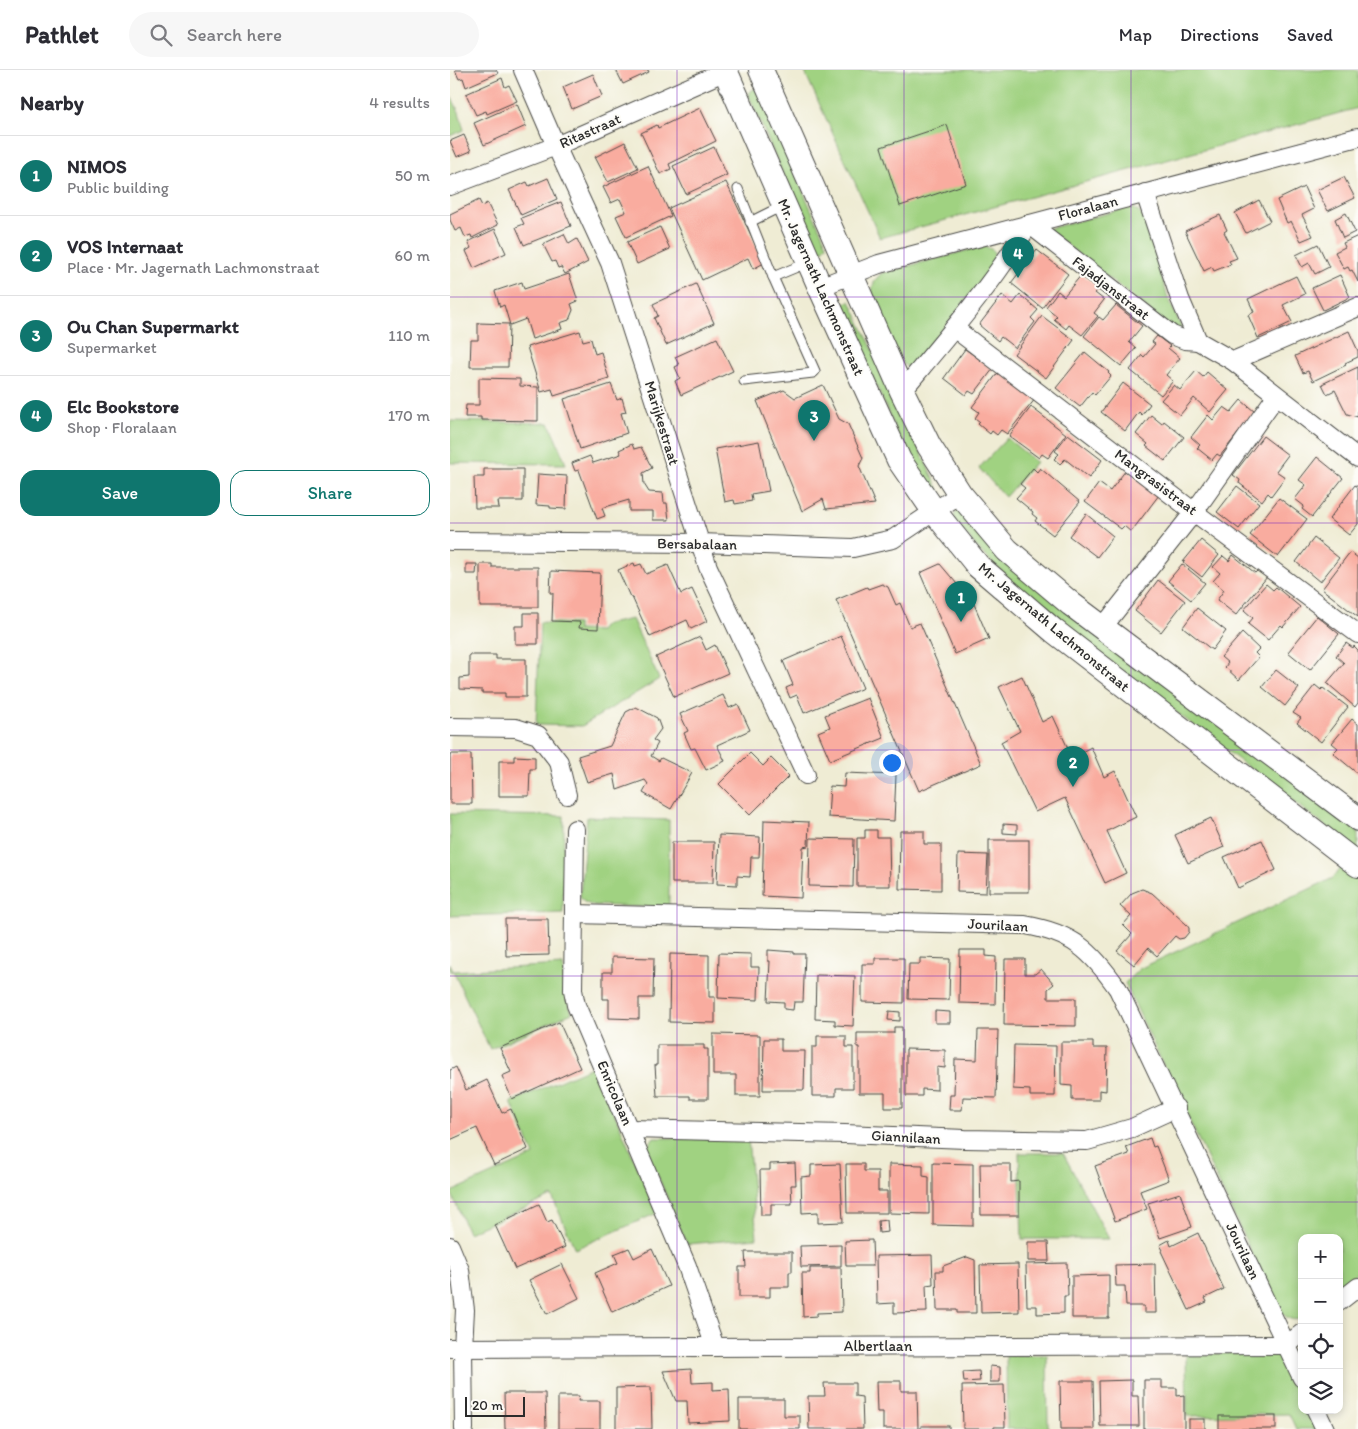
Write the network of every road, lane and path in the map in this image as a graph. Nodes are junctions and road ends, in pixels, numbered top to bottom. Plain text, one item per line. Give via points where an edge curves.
1 (523, 70) edge
2 (726, 70) edge
3 (761, 70) edge
4 (1358, 137) edge
5 (556, 146) junction
6 (450, 186) edge
7 (738, 189) dead end
8 (1145, 193) junction
9 (784, 205) junction
10 (750, 222) junction
11 (1029, 224) junction
12 (809, 262) junction
13 (850, 274) junction
14 (773, 277) junction
15 (820, 287) junction
16 (1358, 307) edge
17 (954, 328) junction
18 (1198, 341) junction
19 (1233, 361) junction
20 (744, 381) dead end
21 (902, 391) junction
22 (1276, 396) junction
23 (1358, 458) edge
24 (960, 494) junction
25 (934, 511) junction
26 (1194, 512) junction
27 (450, 541) edge
28 (699, 543) junction
29 (1103, 627) junction
30 (1358, 634) edge
31 (450, 727) edge
32 (806, 775) dead end
33 (567, 795) dead end
34 (1358, 818) edge
35 (575, 829) dead end
36 (1358, 866) edge
37 (574, 914) junction
38 (1176, 1108) junction
39 (630, 1129) junction
40 (450, 1246) edge
41 (1358, 1287) edge
42 (1343, 1299) edge
43 (1298, 1336) edge
44 (1287, 1345) junction
45 (715, 1347) junction
46 (456, 1348) edge
47 (1298, 1369) edge
48 (1318, 1414) edge
49 (464, 1429) edge
50 (1325, 1429) edge

1 - 5 street, Marijkestraat
2 - 5 street, Ritastraat
2 - 9 main road, Mr. Jagernath Lachmonstraat
3 - 13 main road, Mr. Jagernath Lachmonstraat
4 - 8 street, Floralaan
5 - 6 street, Ritastraat
5 - 28 street, Marijkestraat via 610,263
7 - 10 lane
8 - 11 street, Floralaan
8 - 18 street via 1180,299
9 - 10 lane
9 - 12 main road, Mr. Jagernath Lachmonstraat
10 - 14 lane
11 - 13 street, Floralaan
11 - 17 street via 1014,250
11 - 18 street, Fajadjanstraat via 1172,335
12 - 14 lane
12 - 15 main road, Mr. Jagernath Lachmonstraat
13 - 15 street, Floralaan
13 - 21 main road, Mr. Jagernath Lachmonstraat
14 - 20 lane via 815,371
15 - 25 main road, Mr. Jagernath Lachmonstraat via 899,460
16 - 19 street
17 - 21 street
17 - 26 street, Mangrasistraat
18 - 19 street, Fajadjanstraat
19 - 22 street, Fajadjanstraat
21 - 24 main road, Mr. Jagernath Lachmonstraat via 929,446
22 - 23 street, Fajadjanstraat
22 - 26 street
24 - 25 street, Bersabalaan
24 - 29 main road, Mr. Jagernath Lachmonstraat via 1007,550
25 - 28 street, Bersabalaan via 893,539 853,548
25 - 36 main road, Mr. Jagernath Lachmonstraat via 978,566 1020,602
26 - 29 street
26 - 30 street, Mangrasistraat
27 - 28 street, Bersabalaan
28 - 32 street, Marijkestraat
29 - 34 main road, Mr. Jagernath Lachmonstraat
31 - 33 street via 516,728 538,734 560,762
35 - 37 street, Enricolaan
37 - 38 street, Jourilaan via 1042,928 1073,940 1104,968 1118,989
37 - 39 street, Enricolaan via 573,990 576,1005
38 - 39 street, Giannilaan via 1132,1128 1087,1141
38 - 44 street, Jourilaan
39 - 45 street, Enricolaan via 687,1266
40 - 46 street via 460,1270 465,1310
41 - 42 street
43 - 44 street
44 - 45 street, Albertlaan
44 - 47 street, Jourilaan
45 - 46 street, Albertlaan
46 - 49 street
48 - 50 street

